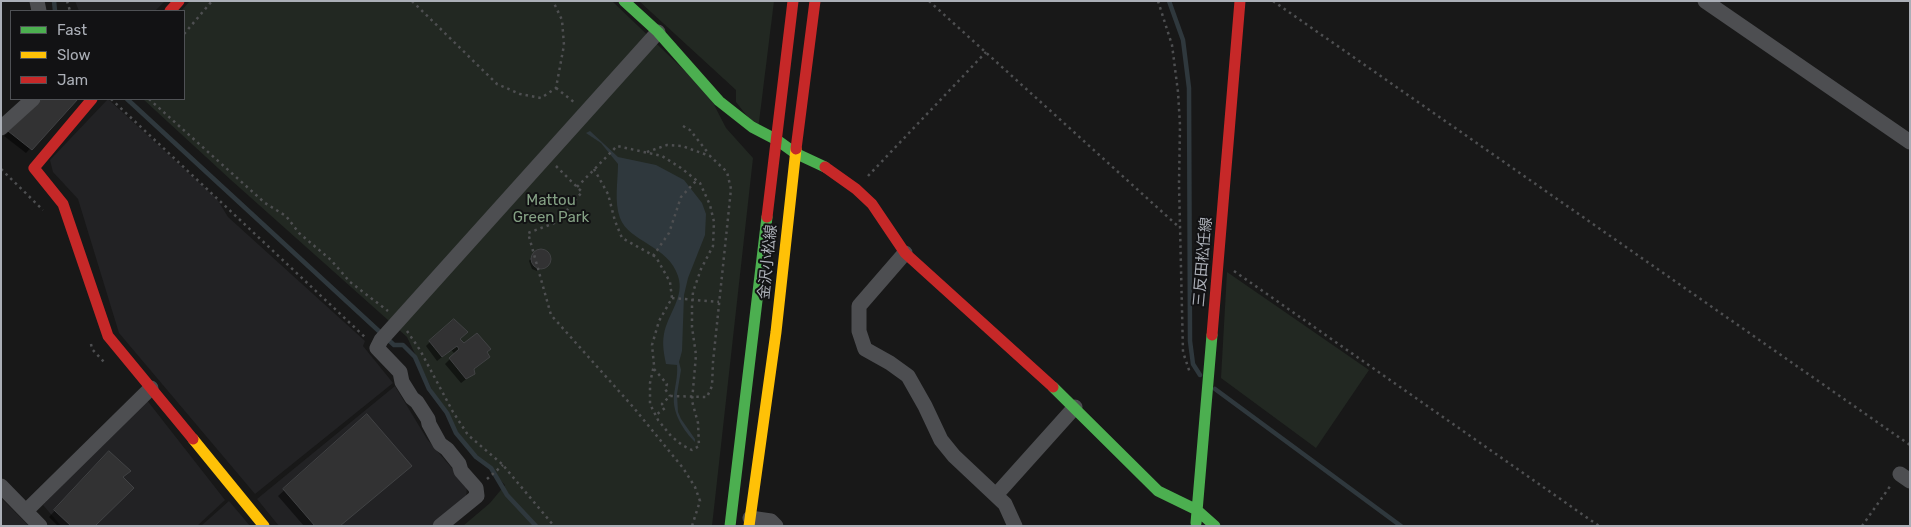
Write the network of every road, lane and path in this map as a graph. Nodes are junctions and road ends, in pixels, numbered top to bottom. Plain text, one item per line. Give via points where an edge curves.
1 (180, 1) edge
2 (212, 1) edge
3 (412, 1) edge
4 (553, 1) edge
5 (624, 1) edge
6 (793, 1) edge
7 (815, 1) edge
8 (930, 1) edge
9 (1158, 1) edge
10 (1240, 1) edge
11 (1273, 1) edge
12 (1705, 1) edge
13 (171, 10) edge
14 (658, 32) junction
15 (185, 33) edge
16 (986, 52) junction
17 (556, 88) junction
18 (32, 100) edge
19 (91, 100) edge
20 (112, 100) edge
21 (150, 100) edge
22 (586, 111) junction
23 (683, 126) dead end
24 (1, 128) edge
25 (778, 140) junction
26 (1910, 142) edge
27 (645, 153) junction
28 (795, 153) junction
29 (546, 156) junction
30 (710, 156) junction
31 (594, 169) junction
32 (696, 181) junction
33 (577, 187) junction
34 (856, 189) junction
35 (1180, 228) junction
36 (905, 253) junction
37 (653, 256) junction
38 (1218, 260) junction
39 (672, 298) junction
40 (692, 300) junction
41 (719, 302) junction
42 (397, 323) junction
43 (379, 344) junction
44 (654, 369) junction
45 (1194, 379) dead end
46 (151, 388) junction
47 (670, 396) junction
48 (692, 397) junction
49 (1075, 407) junction
50 (655, 415) junction
51 (1910, 445) edge
52 (503, 465) junction
53 (490, 476) dead end
54 (1905, 477) edge
55 (1, 486) edge
56 (996, 495) junction
57 (26, 510) junction
58 (1197, 510) junction
59 (750, 522) edge
60 (40, 526) edge
61 (264, 526) edge
62 (440, 526) edge
63 (554, 526) edge
64 (692, 526) edge
65 (730, 526) edge
66 (776, 526) edge
67 (1015, 526) edge
68 (1196, 526) edge
69 (1215, 526) edge
70 (1599, 526) edge
71 (1862, 526) edge

1 - 13 main road
2 - 15 path
3 - 17 path via 497,84 520,94 541,98
4 - 17 path via 562,20 564,45
5 - 14 main road
6 - 25 main road, 金沢小松線
7 - 28 main road, 金沢小松線
8 - 16 path
9 - 35 path via 1172,45 1178,92
10 - 38 main road, 三反田松任線
11 - 51 path
12 - 26 street
14 - 22 street
14 - 25 main road via 719,101 752,128
16 - 34 path
16 - 35 path
17 - 22 path
18 - 24 street
19 - 46 main road via 34,168 62,204 108,336
20 - 43 path
21 - 42 path via 265,202 286,216 299,233
22 - 29 street
23 - 30 path via 690,130
25 - 28 main road
25 - 65 main road, 金沢小松線
27 - 30 path via 667,145 682,146
27 - 31 path via 617,146
27 - 32 path via 662,156
28 - 34 main road via 824,167
28 - 59 main road, 金沢小松線 via 776,332
29 - 33 path
29 - 42 street
30 - 41 path via 727,172 731,189
31 - 33 path
31 - 37 path via 608,194 622,238
32 - 37 path via 681,197 669,232
32 - 40 path via 710,205 714,222 713,246 701,269
33 - 64 path via 582,192 557,222 528,232 551,315 683,468 700,502
34 - 36 main road via 872,204
35 - 45 path via 1183,352
36 - 49 main road
36 - 56 street via 859,306 859,331 865,349 908,376 941,440
37 - 39 path via 670,282
38 - 58 main road, 三反田松任線
38 - 70 path
39 - 40 path
39 - 44 path via 659,321 652,345
40 - 41 path
40 - 48 path via 696,355
41 - 48 path via 712,386 707,397
42 - 43 street
42 - 52 path via 420,350 468,435
43 - 62 street via 400,372 402,382 428,418 440,444 476,488 477,496
44 - 47 path via 667,384 665,389
44 - 50 path via 650,404
46 - 57 street
46 - 61 main road
47 - 48 path
47 - 50 path via 662,404 665,408
48 - 50 path via 699,446 692,450 671,436
49 - 56 street
49 - 58 main road via 1158,491
52 - 53 path
52 - 63 path
54 - 71 path
55 - 57 street
56 - 67 street via 1006,504
57 - 60 street
58 - 68 main road, 三反田松任線
58 - 69 main road
59 - 66 street via 771,521

